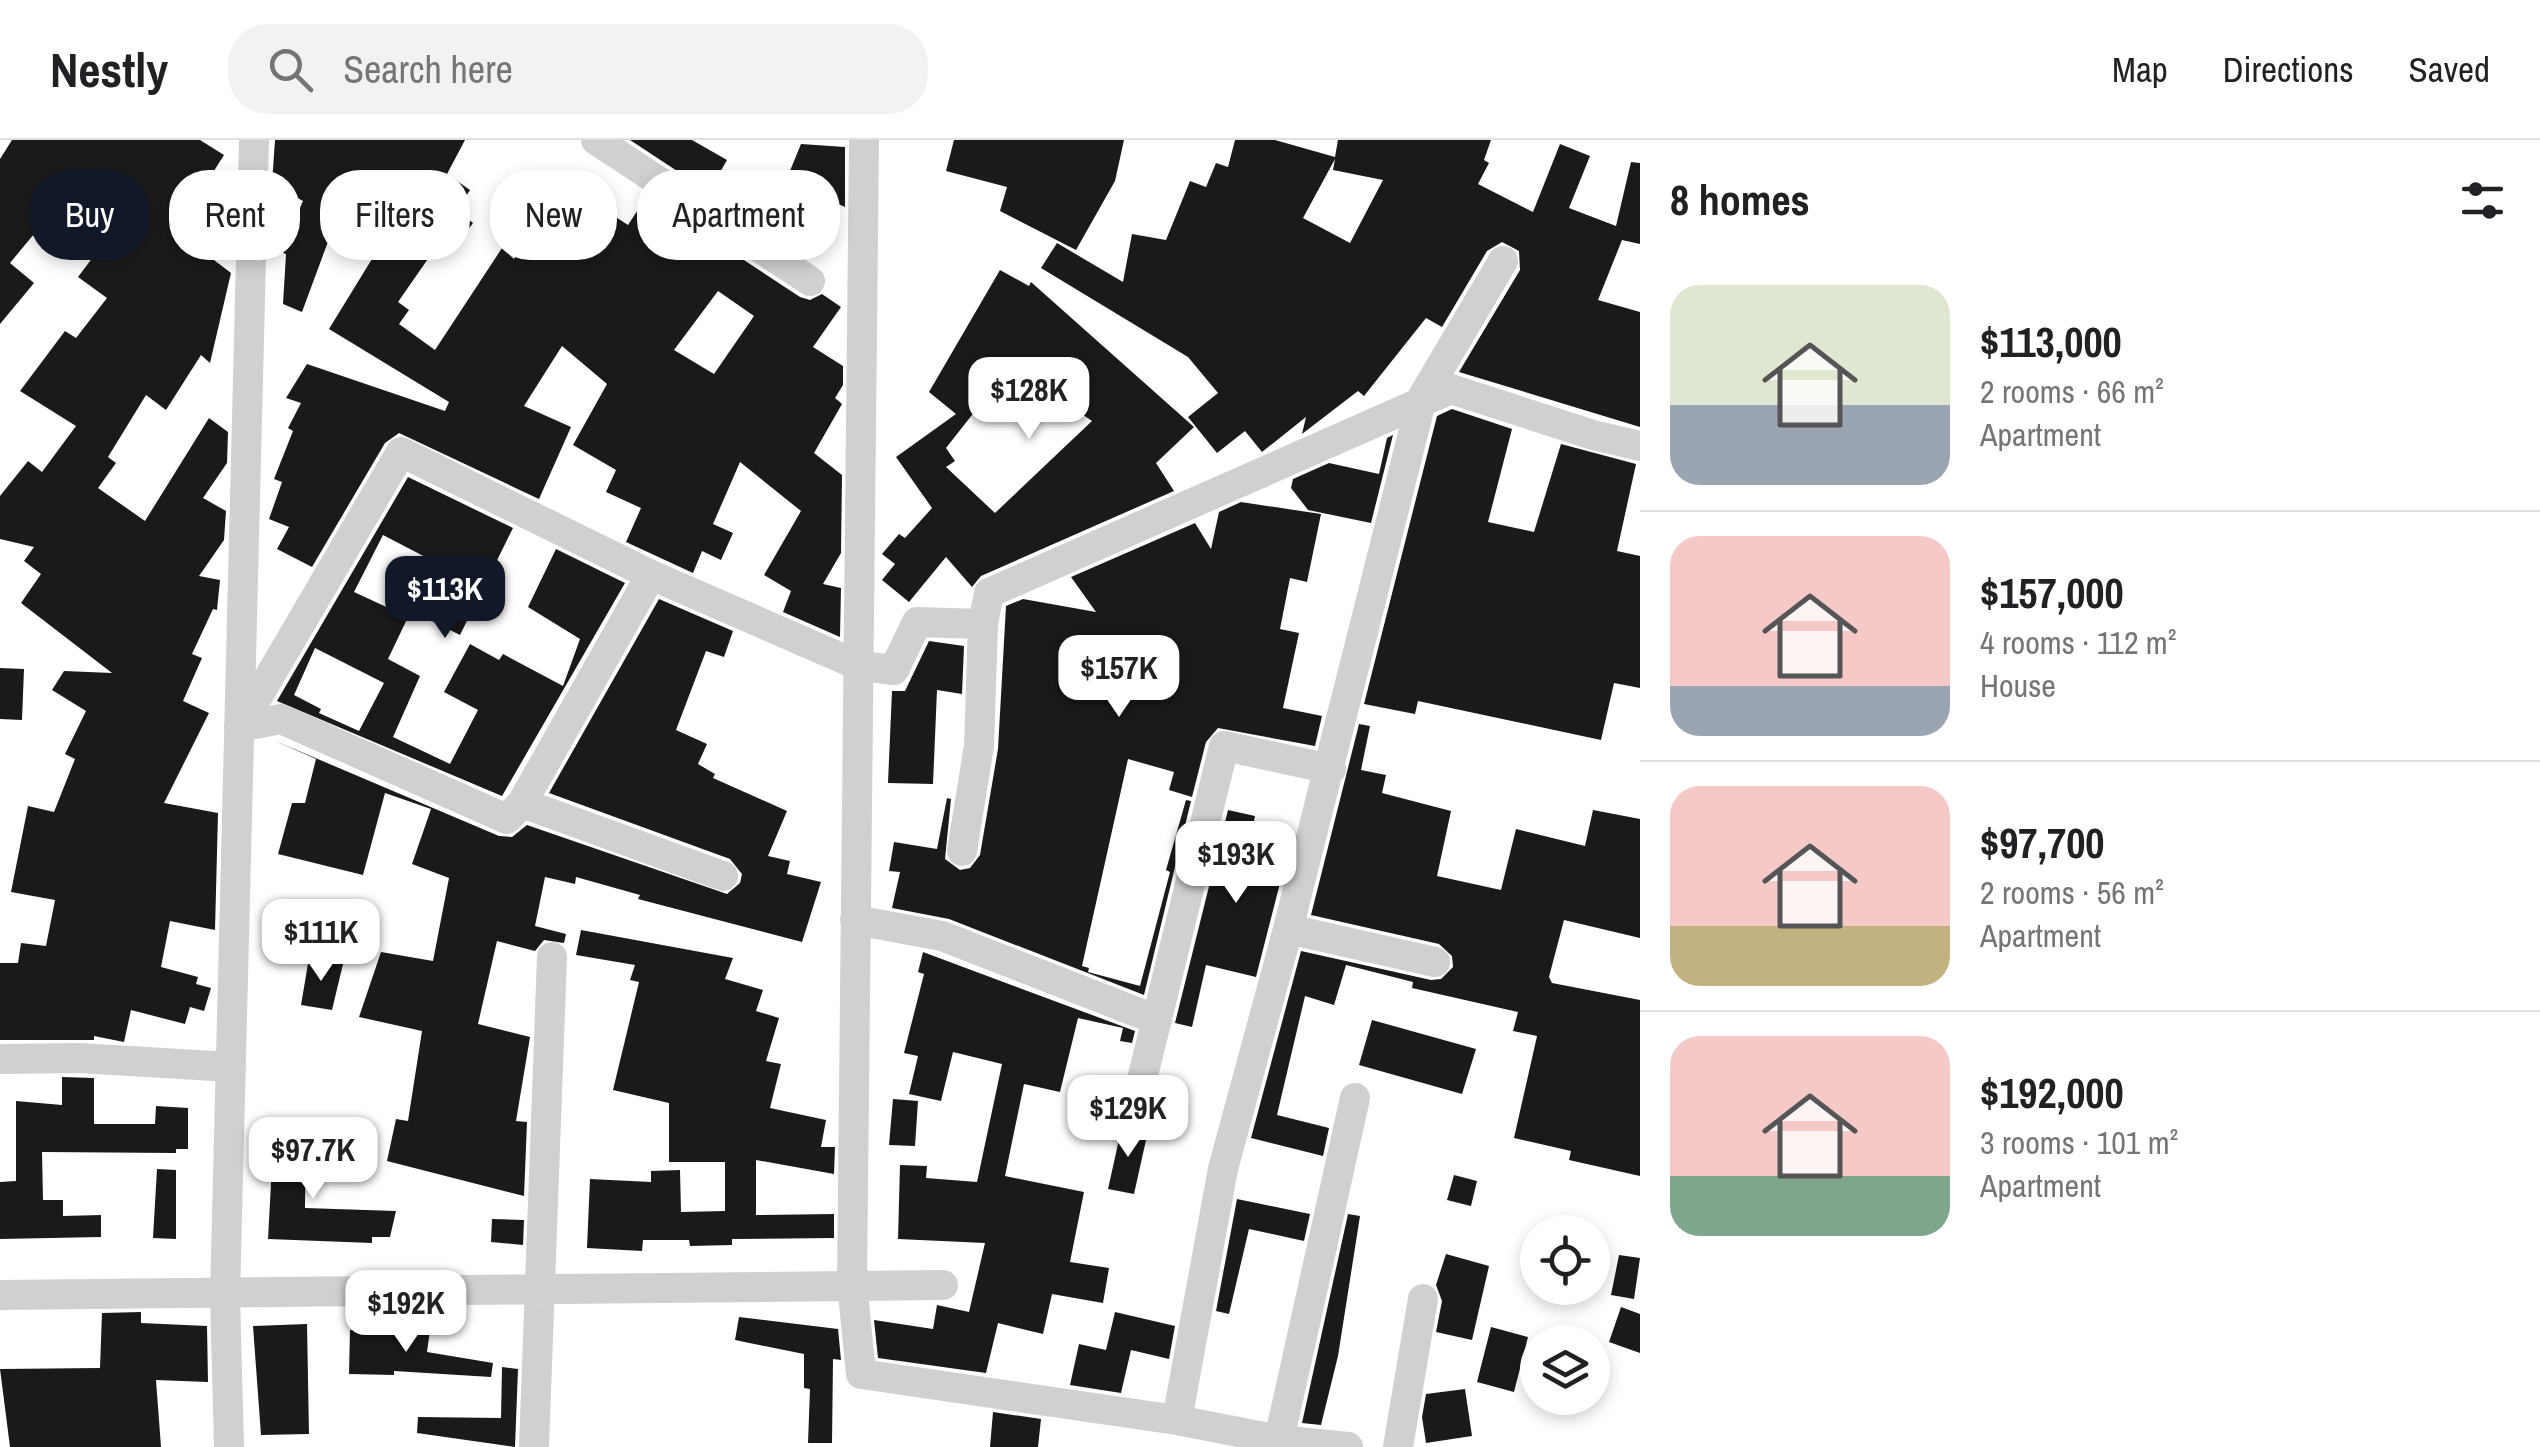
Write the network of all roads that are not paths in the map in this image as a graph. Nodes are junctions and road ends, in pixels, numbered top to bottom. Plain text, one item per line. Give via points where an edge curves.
1 (254, 140) edge
2 (596, 140) edge
3 (864, 140) edge
4 (1504, 260) dead end
5 (810, 281) dead end
6 (1422, 398) junction
7 (1640, 446) edge
8 (651, 574) junction
9 (983, 624) junction
10 (860, 666) junction
11 (239, 727) junction
12 (1331, 769) junction
13 (522, 803) junction
14 (962, 850) dead end
15 (723, 876) dead end
16 (855, 920) junction
17 (1288, 928) junction
18 (552, 957) dead end
19 (1435, 962) dead end
20 (1158, 1020) junction
21 (0, 1059) edge
22 (231, 1067) junction
23 (1355, 1098) dead end
24 (1134, 1112) dead end
25 (852, 1283) junction
26 (944, 1285) dead end
27 (540, 1289) junction
28 (0, 1295) edge
29 (226, 1296) junction
30 (1423, 1299) dead end
31 (1176, 1420) junction
32 (1279, 1440) junction
33 (229, 1447) edge
34 (534, 1447) edge
35 (1348, 1447) edge
36 (1398, 1447) edge

1 - 11 street
2 - 5 street
3 - 10 street
4 - 6 street
6 - 7 street via 1451,388
6 - 9 street via 989,594
6 - 12 street
8 - 10 street
8 - 11 street via 401,452
8 - 13 street
9 - 10 street via 916,622 894,670
9 - 14 street via 979,746
10 - 16 street
11 - 13 street via 281,719 508,819
11 - 22 street
12 - 17 street
12 - 20 street via 1224,746
13 - 15 street
16 - 20 street via 942,936
16 - 25 street
17 - 19 street
17 - 31 street via 1224,1169
18 - 27 street
20 - 24 street
21 - 22 street
22 - 29 street
23 - 32 street
25 - 26 street
25 - 27 street
25 - 31 street via 861,1374
27 - 29 street
27 - 34 street
28 - 29 street
29 - 33 street
30 - 36 street
31 - 32 street
32 - 35 street

